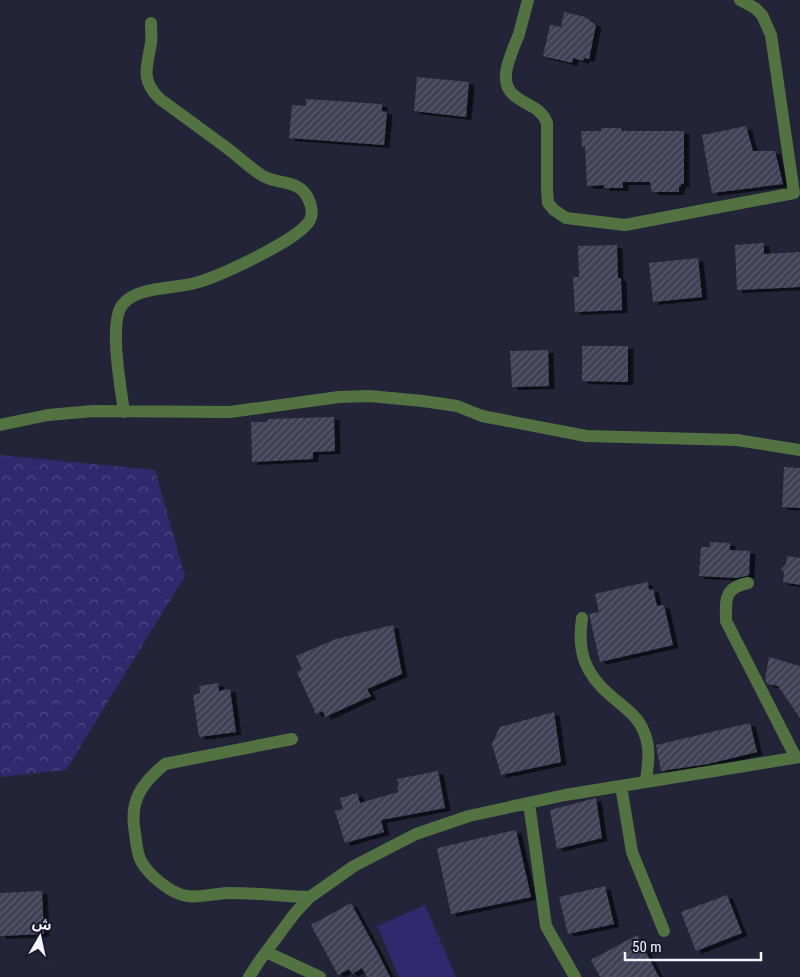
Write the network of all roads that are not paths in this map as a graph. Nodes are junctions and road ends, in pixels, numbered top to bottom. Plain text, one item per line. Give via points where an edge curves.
1 (528, 0) edge
2 (740, 0) edge
3 (151, 23) dead end
4 (124, 412) junction
5 (0, 426) edge
6 (800, 450) edge
7 (748, 583) dead end
8 (582, 618) dead end
9 (292, 739) dead end
10 (798, 756) edge
11 (646, 781) junction
12 (620, 786) junction
13 (528, 803) junction
14 (310, 897) junction
15 (664, 930) dead end
16 (266, 952) junction
17 (249, 977) edge
18 (320, 977) edge
19 (576, 977) edge

1 - 2 street via 506,73 513,95 536,108 547,123 548,203 566,218 625,226 794,193 768,25 755,8
3 - 4 street via 146,81 151,91 264,176 291,183 303,191 310,199 312,210 310,220 302,230 264,254 195,283 133,296 123,304 117,326 116,357
4 - 5 street via 93,411 48,416
4 - 6 street via 230,412 369,396 456,406 482,416 586,436 737,440
7 - 10 street via 737,585 728,592 726,621
8 - 11 street via 583,658 594,680 631,711 644,732 649,756
9 - 14 street via 165,764 148,777 137,794 134,830 140,859 154,877 171,890 187,896 227,893
10 - 11 street
11 - 12 street
12 - 13 street
12 - 15 street via 632,852
13 - 14 street via 469,816 416,834 354,866
13 - 19 street via 546,926
14 - 16 street
16 - 17 street
16 - 18 street

